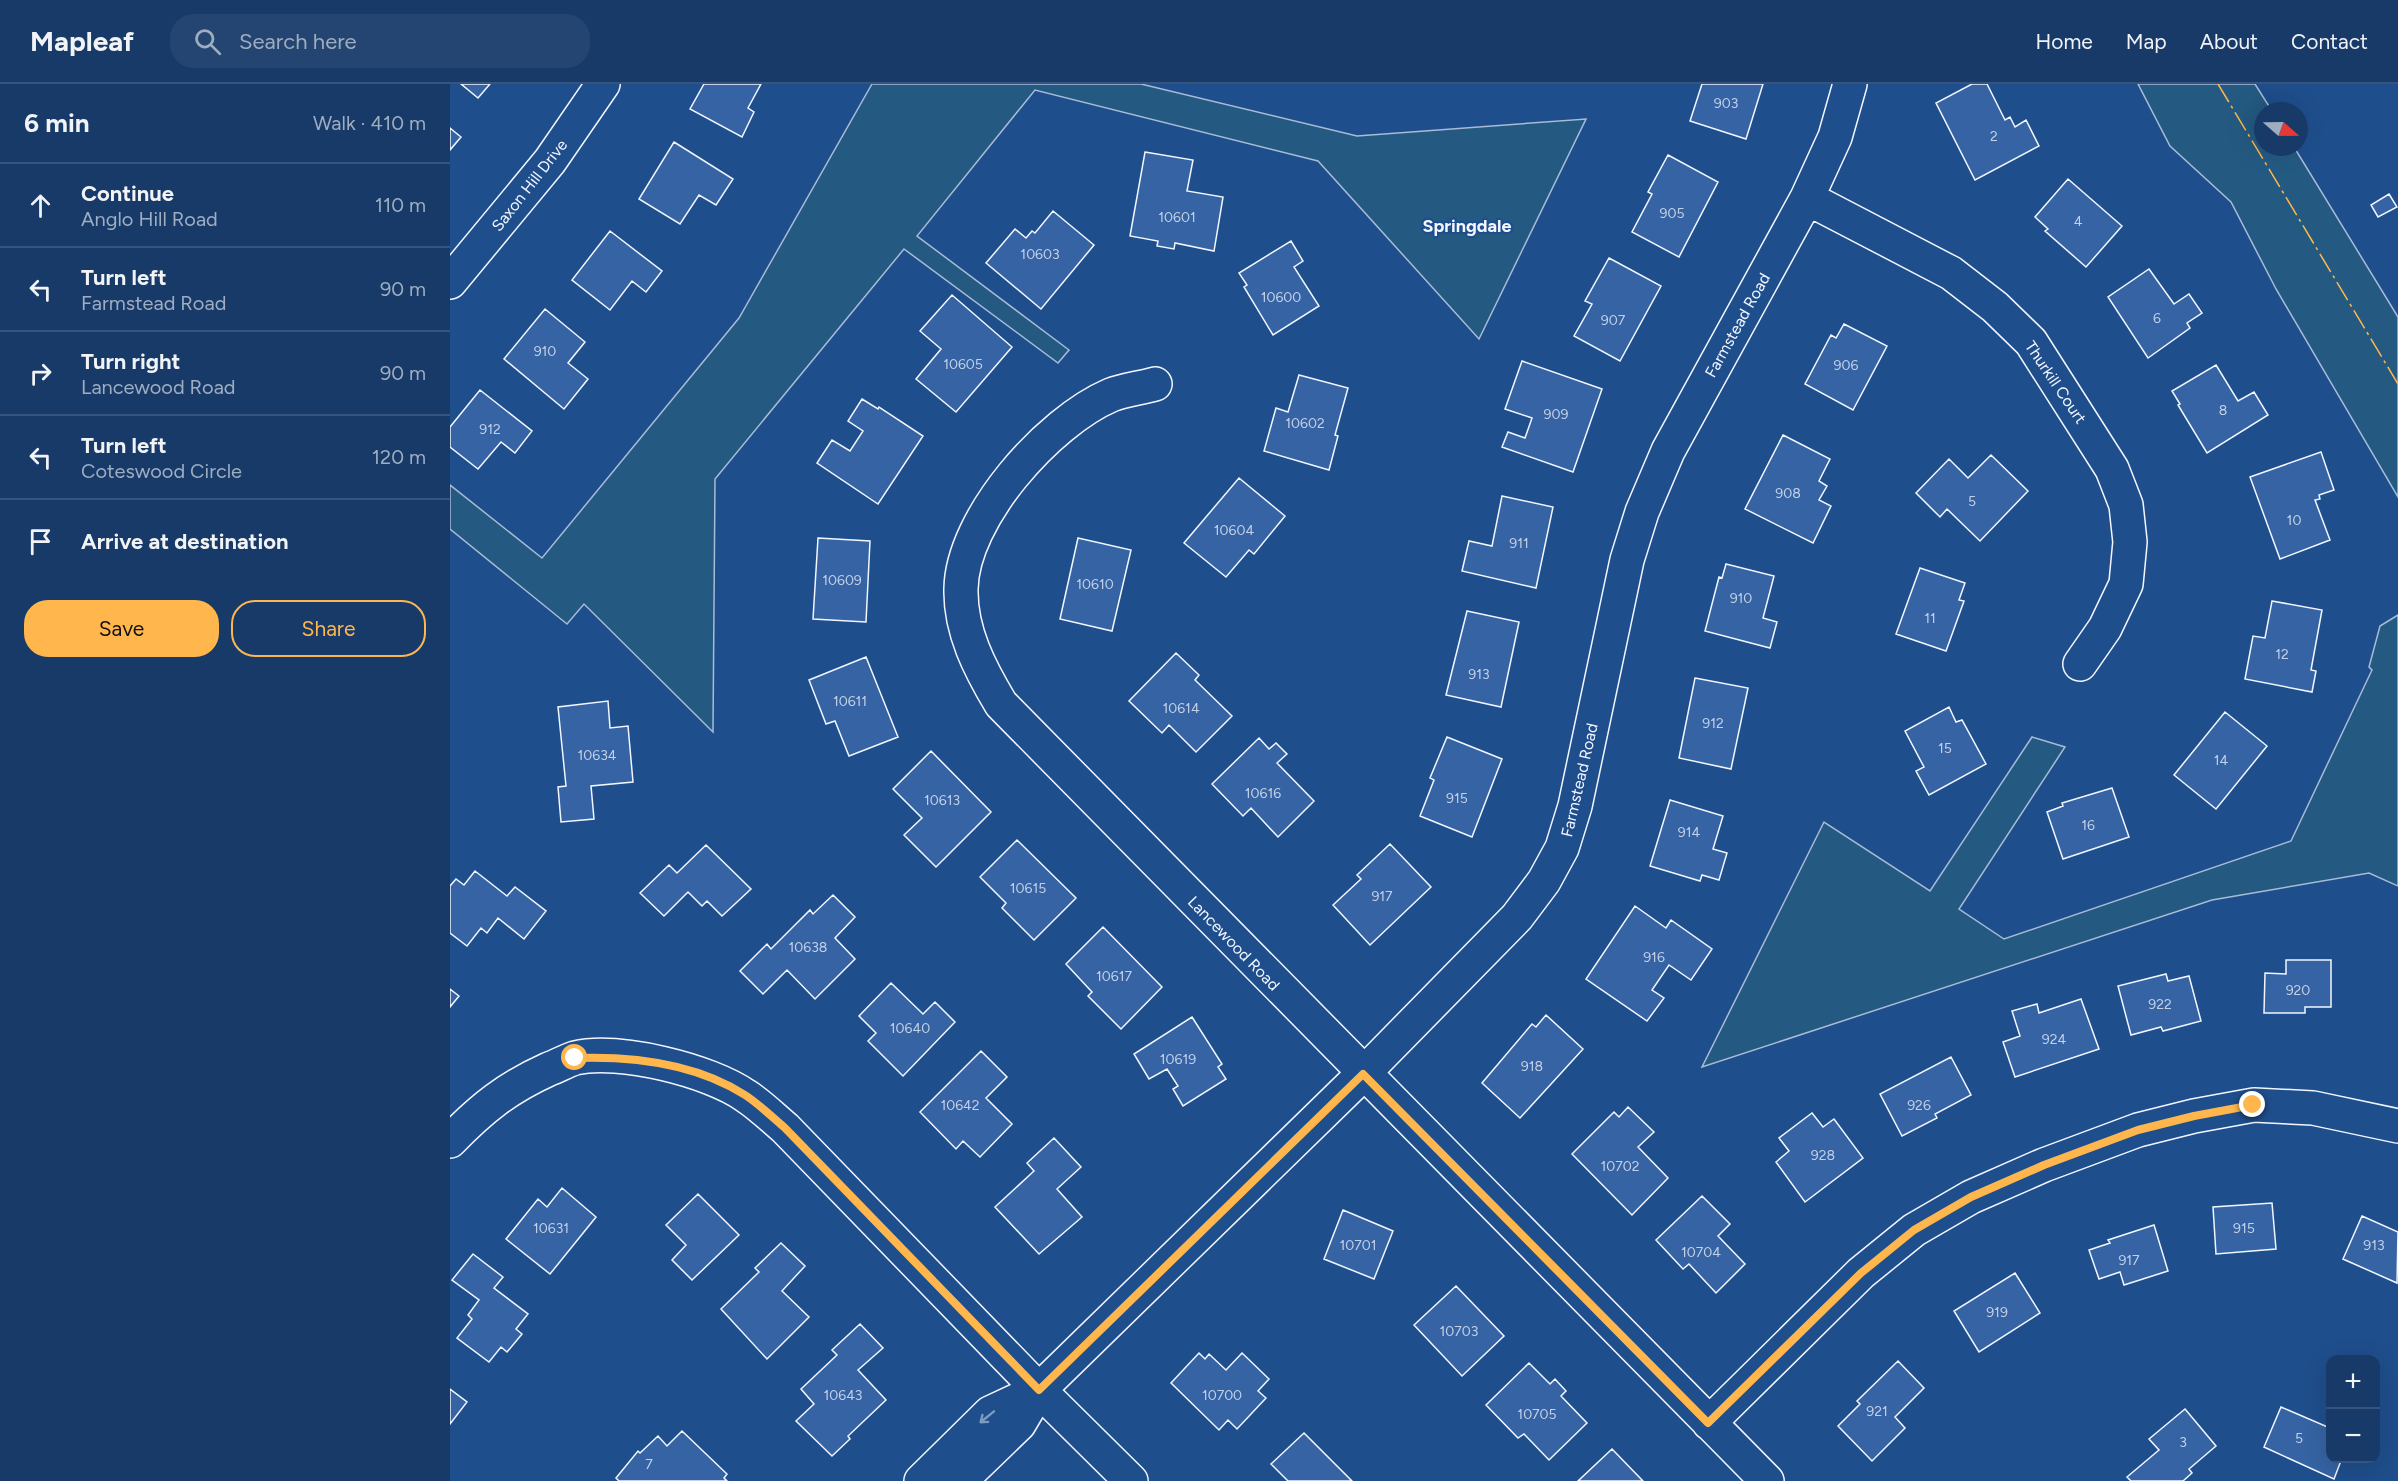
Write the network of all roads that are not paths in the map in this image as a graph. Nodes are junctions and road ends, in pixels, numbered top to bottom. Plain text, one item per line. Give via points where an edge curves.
1 (603, 84) edge
2 (1850, 84) edge
3 (1807, 198) junction
4 (450, 282) edge
5 (1155, 384) dead end
6 (2080, 664) dead end
7 (1363, 1074) junction
8 (2398, 1126) edge
9 (450, 1141) edge
10 (1039, 1390) junction
11 (1708, 1423) junction
12 (921, 1481) edge
13 (960, 1481) edge
14 (1131, 1481) edge
15 (1767, 1481) edge

1 - 4 street, Saxon Hill Drive via 550,161
2 - 3 street, Farmstead Road via 1835,137
3 - 6 street, Thurkill Court via 1951,273 1995,307 2031,342 2112,469 2126,505 2130,542 2126,584 2105,628
3 - 7 street, Farmstead Road via 1668,451 1642,512 1627,560 1575,806 1562,848 1517,917
5 - 7 street, Lancewood Road via 1111,395 1068,420 1029,455 983,516 969,552 961,589 966,630 979,666 1000,704
7 - 10 street, Farmstead Road
7 - 11 street, Lancewood Road
8 - 11 street via 2313,1108 2253,1105 2138,1130 2044,1165 1971,1197 1914,1230 1861,1273
9 - 10 street via 483,1107 525,1080 575,1058 617,1057 704,1075 746,1095 785,1128
10 -> 12 street, Farmstead Road via 990,1413
10 - 13 street, Farmstead Road via 1019,1424
10 - 14 street
11 - 15 street, Lancewood Road

